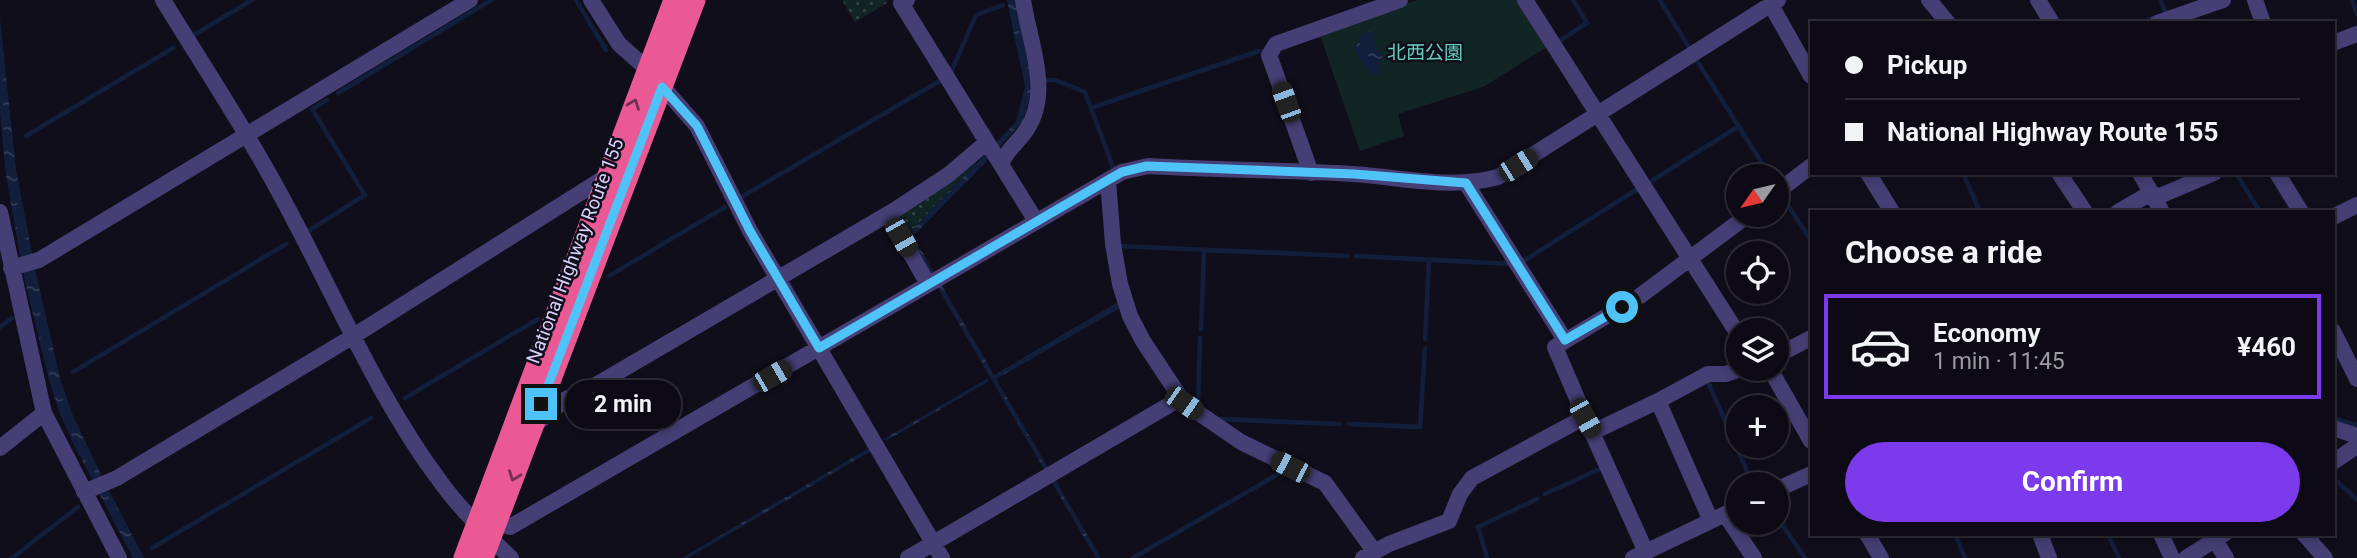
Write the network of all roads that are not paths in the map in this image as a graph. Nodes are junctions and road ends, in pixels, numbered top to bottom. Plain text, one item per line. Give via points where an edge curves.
1 (163, 0) edge
2 (470, 0) edge
3 (591, 0) edge
4 (674, 0) edge
5 (695, 0) edge
6 (907, 0) edge
7 (1023, 0) edge
8 (1401, 0) edge
9 (1525, 0) edge
10 (1929, 0) edge
11 (2038, 0) edge
12 (2223, 0) edge
13 (2255, 0) edge
14 (1773, 2) edge
15 (1946, 21) edge
16 (2051, 21) edge
17 (2163, 21) edge
18 (2262, 21) edge
19 (2357, 34) edge
20 (2335, 42) edge
21 (647, 69) junction
22 (1810, 74) edge
23 (662, 87) junction
24 (1598, 114) junction
25 (246, 135) junction
26 (993, 152) junction
27 (1810, 167) edge
28 (1311, 173) junction
29 (1869, 175) edge
30 (2060, 175) edge
31 (2141, 175) edge
32 (2209, 175) edge
33 (2278, 175) edge
34 (607, 176) junction
35 (1108, 180) junction
36 (1466, 183) junction
37 (1789, 183) edge
38 (2153, 196) junction
39 (2357, 205) edge
40 (1891, 210) edge
41 (2084, 210) edge
42 (2121, 210) edge
43 (2161, 210) edge
44 (2300, 210) edge
45 (0, 212) edge
46 (888, 214) junction
47 (2335, 216) edge
48 (1035, 221) junction
49 (1732, 228) edge
50 (1691, 260) junction
51 (16, 268) junction
52 (777, 278) junction
53 (933, 281) junction
54 (1728, 318) edge
55 (2335, 335) edge
56 (352, 337) junction
57 (1810, 339) edge
58 (1565, 340) junction
59 (819, 348) junction
60 (1789, 349) edge
61 (1726, 374) edge
62 (2357, 379) edge
63 (1777, 381) edge
64 (1181, 398) junction
65 (1658, 401) junction
66 (44, 413) junction
67 (1589, 425) junction
68 (531, 428) junction
69 (2335, 429) edge
70 (2357, 436) edge
71 (1810, 439) edge
72 (2357, 446) edge
73 (0, 448) edge
74 (2335, 461) edge
75 (1810, 474) edge
76 (1789, 485) edge
77 (86, 491) junction
78 (1724, 515) edge
79 (489, 528) junction
80 (1868, 536) edge
81 (2041, 536) edge
82 (2162, 536) edge
83 (2306, 536) edge
84 (2219, 537) edge
85 (934, 543) junction
86 (1381, 553) edge
87 (1647, 554) edge
88 (119, 558) edge
89 (464, 558) edge
90 (483, 558) edge
91 (512, 558) edge
92 (908, 558) edge
93 (942, 558) edge
94 (1755, 558) edge
95 (1881, 558) edge
96 (2049, 558) edge
97 (2172, 558) edge
98 (2186, 558) edge
99 (2226, 558) edge
100 (2325, 558) edge

1 - 25 street
2 - 25 street
3 - 21 street via 619,44
4 - 21 highway, National Highway Route 155
5 - 23 highway, National Highway Route 155
6 - 26 street via 901,3
7 - 26 street via 1041,89 1027,130 1006,153
8 - 28 street via 1276,44 1269,55
9 - 24 street
10 - 15 street
11 - 16 street
12 - 17 street
13 - 18 street
14 - 22 street
14 - 24 street
19 - 20 street
21 - 23 street
34 -> 21 highway, National Highway Route 155
23 - 52 street via 697,126
23 - 68 highway, National Highway Route 155
24 - 36 street via 1498,177
24 - 50 street
25 - 51 street via 39,260
25 - 56 street
26 - 46 street
26 - 48 street
27 - 37 street
28 - 35 street via 1147,166
28 - 36 street
29 - 40 street
30 - 41 street
31 - 38 street
32 - 38 street
33 - 44 street
34 - 56 street
34 - 79 highway, National Highway Route 155
35 - 48 street
35 - 64 street via 1113,244 1130,316
36 - 58 street
38 - 42 street
38 - 43 street
39 - 47 street
45 - 51 street
46 - 52 street
46 - 53 street
48 - 53 street
49 - 50 street
50 - 54 street
50 - 58 street
51 - 66 street
52 - 59 street
52 - 68 street via 596,385 566,398
53 - 59 street
55 - 62 street
56 - 77 street via 117,478
56 - 79 street via 444,487
57 - 60 street
58 - 67 street via 1555,347
59 - 79 street via 510,527
59 - 85 street
61 - 65 street via 1708,374
63 - 71 street
64 - 85 street
64 - 86 street via 1241,442 1325,483
65 - 67 street
65 - 78 street
66 - 73 street
66 - 77 street
67 - 86 street via 1472,478 1449,521
67 - 87 street
68 -> 79 highway, National Highway Route 155
69 - 70 street
72 - 74 street
75 - 76 street
77 - 88 street
78 - 87 street
78 - 94 street
79 - 89 highway, National Highway Route 155
79 - 90 highway, National Highway Route 155
79 - 91 street
80 - 95 street
81 - 96 street
82 - 97 street
83 - 100 street
84 - 98 street
84 - 99 street
85 - 92 street
85 - 93 street

